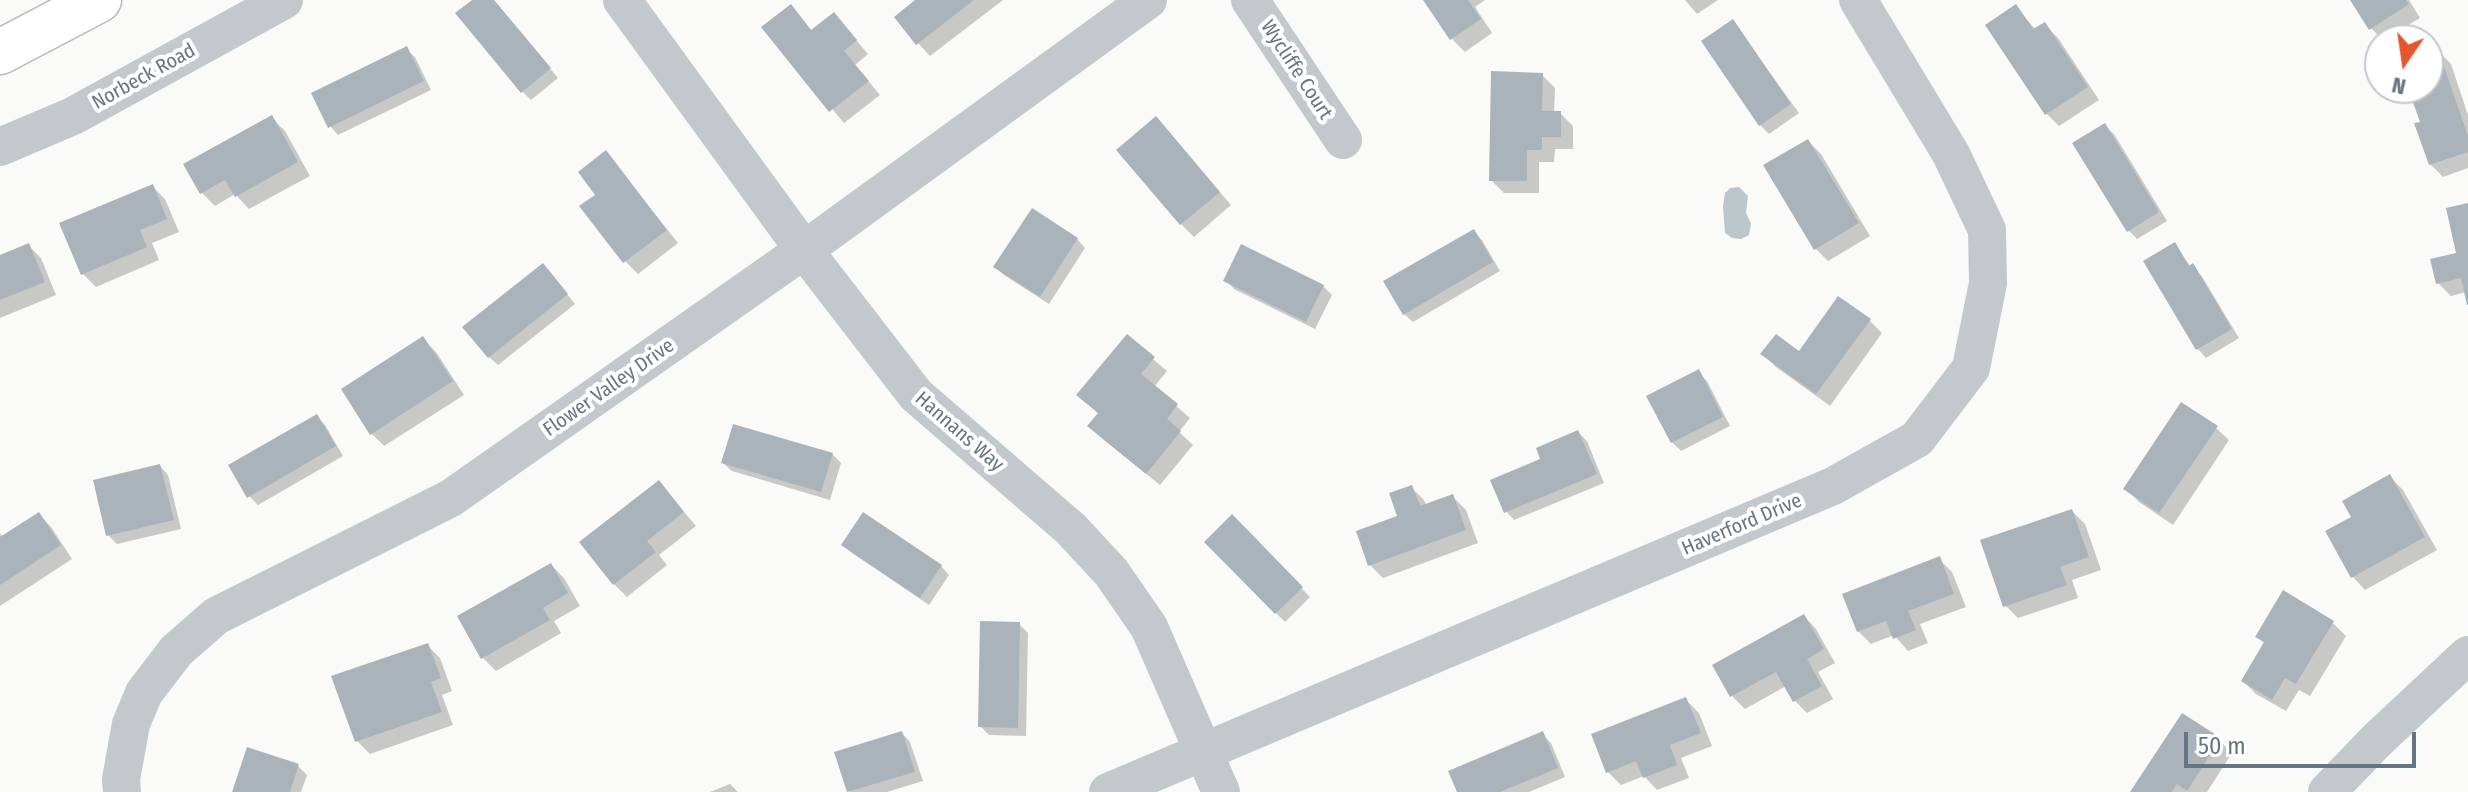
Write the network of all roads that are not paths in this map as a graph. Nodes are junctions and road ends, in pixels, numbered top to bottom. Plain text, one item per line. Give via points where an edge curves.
1 (99, 0) edge
2 (284, 0) edge
3 (622, 0) edge
4 (1148, 0) edge
5 (1250, 0) edge
6 (1858, 0) edge
7 (0, 52) edge
8 (1343, 140) dead end
9 (0, 147) edge
10 (804, 250) junction
11 (2468, 655) edge
12 (1205, 751) junction
13 (122, 792) edge
14 (1108, 792) edge
15 (1221, 792) edge
16 (2327, 792) edge

1 - 7 main road
2 - 9 street, Norbeck Road via 73,116
3 - 10 street, Hannans Way
4 - 10 street, Flower Valley Drive
5 - 8 street, Wycliffe Court
6 - 12 street, Haverford Drive via 1951,154 1987,230 1988,283 1971,368 1917,439 1833,486
10 - 12 street, Hannans Way via 916,395 1071,529 1111,572 1149,627
10 - 13 street, Flower Valley Drive via 451,498 216,616 176,651 144,693 131,724
11 - 16 street
12 - 14 street, Haverford Drive
12 - 15 street, Hannans Way

